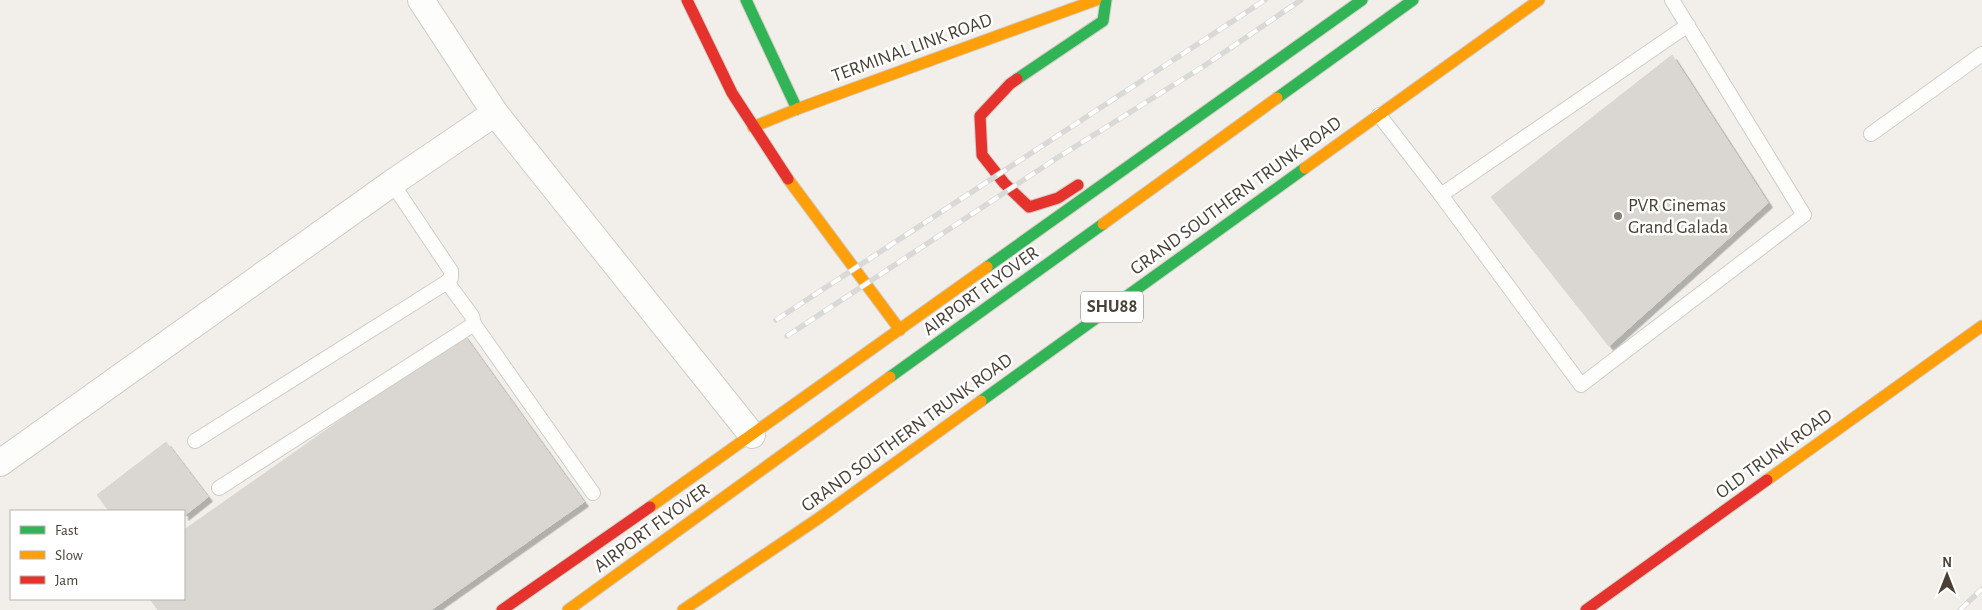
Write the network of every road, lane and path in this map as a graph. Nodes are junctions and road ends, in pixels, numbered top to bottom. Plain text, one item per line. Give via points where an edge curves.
1 (422, 0) edge
2 (688, 0) edge
3 (746, 0) edge
4 (1096, 0) edge
5 (1106, 0) edge
6 (1362, 0) edge
7 (1413, 0) edge
8 (1538, 0) edge
9 (1672, 0) edge
10 (1688, 25) junction
11 (1268, 52) dead end
12 (1290, 52) junction
13 (1982, 54) edge
14 (797, 109) junction
15 (495, 112) junction
16 (1380, 115) junction
17 (753, 127) junction
18 (1871, 134) dead end
19 (1085, 181) dead end
20 (392, 183) junction
21 (1441, 195) junction
22 (447, 282) junction
23 (474, 324) junction
24 (1982, 326) edge
25 (900, 330) junction
26 (752, 435) junction
27 (195, 441) dead end
28 (0, 463) edge
29 (219, 488) dead end
30 (593, 493) dead end
31 (502, 610) edge
32 (568, 610) edge
33 (683, 610) edge
34 (1586, 610) edge

1 - 15 street
2 - 17 main road via 731,91
3 - 14 main road
4 - 14 main road, TERMINAL LINK ROAD
5 - 19 main road via 1103,21 1010,84 980,116 982,155 1004,184 1029,207 1058,198
6 - 12 main road
7 - 32 main road, AIRPORT FLYOVER
8 - 16 main road, GRAND SOUTHERN TRUNK ROAD / SHU88
9 - 10 lane
10 - 21 lane
10 - 21 lane via 1804,215 1581,385
11 - 12 main road
12 - 25 main road
13 - 18 lane
14 - 17 main road, TERMINAL LINK ROAD
15 - 20 street
15 - 26 street
16 - 21 lane
16 - 33 main road, GRAND SOUTHERN TRUNK ROAD / SHU88 via 819,518
17 - 25 main road
20 - 22 lane via 451,271
20 - 28 street
22 - 23 lane via 472,316
22 - 27 lane
23 - 29 lane
23 - 30 lane
24 - 34 main road, OLD TRUNK ROAD
25 - 26 main road
26 - 31 main road

